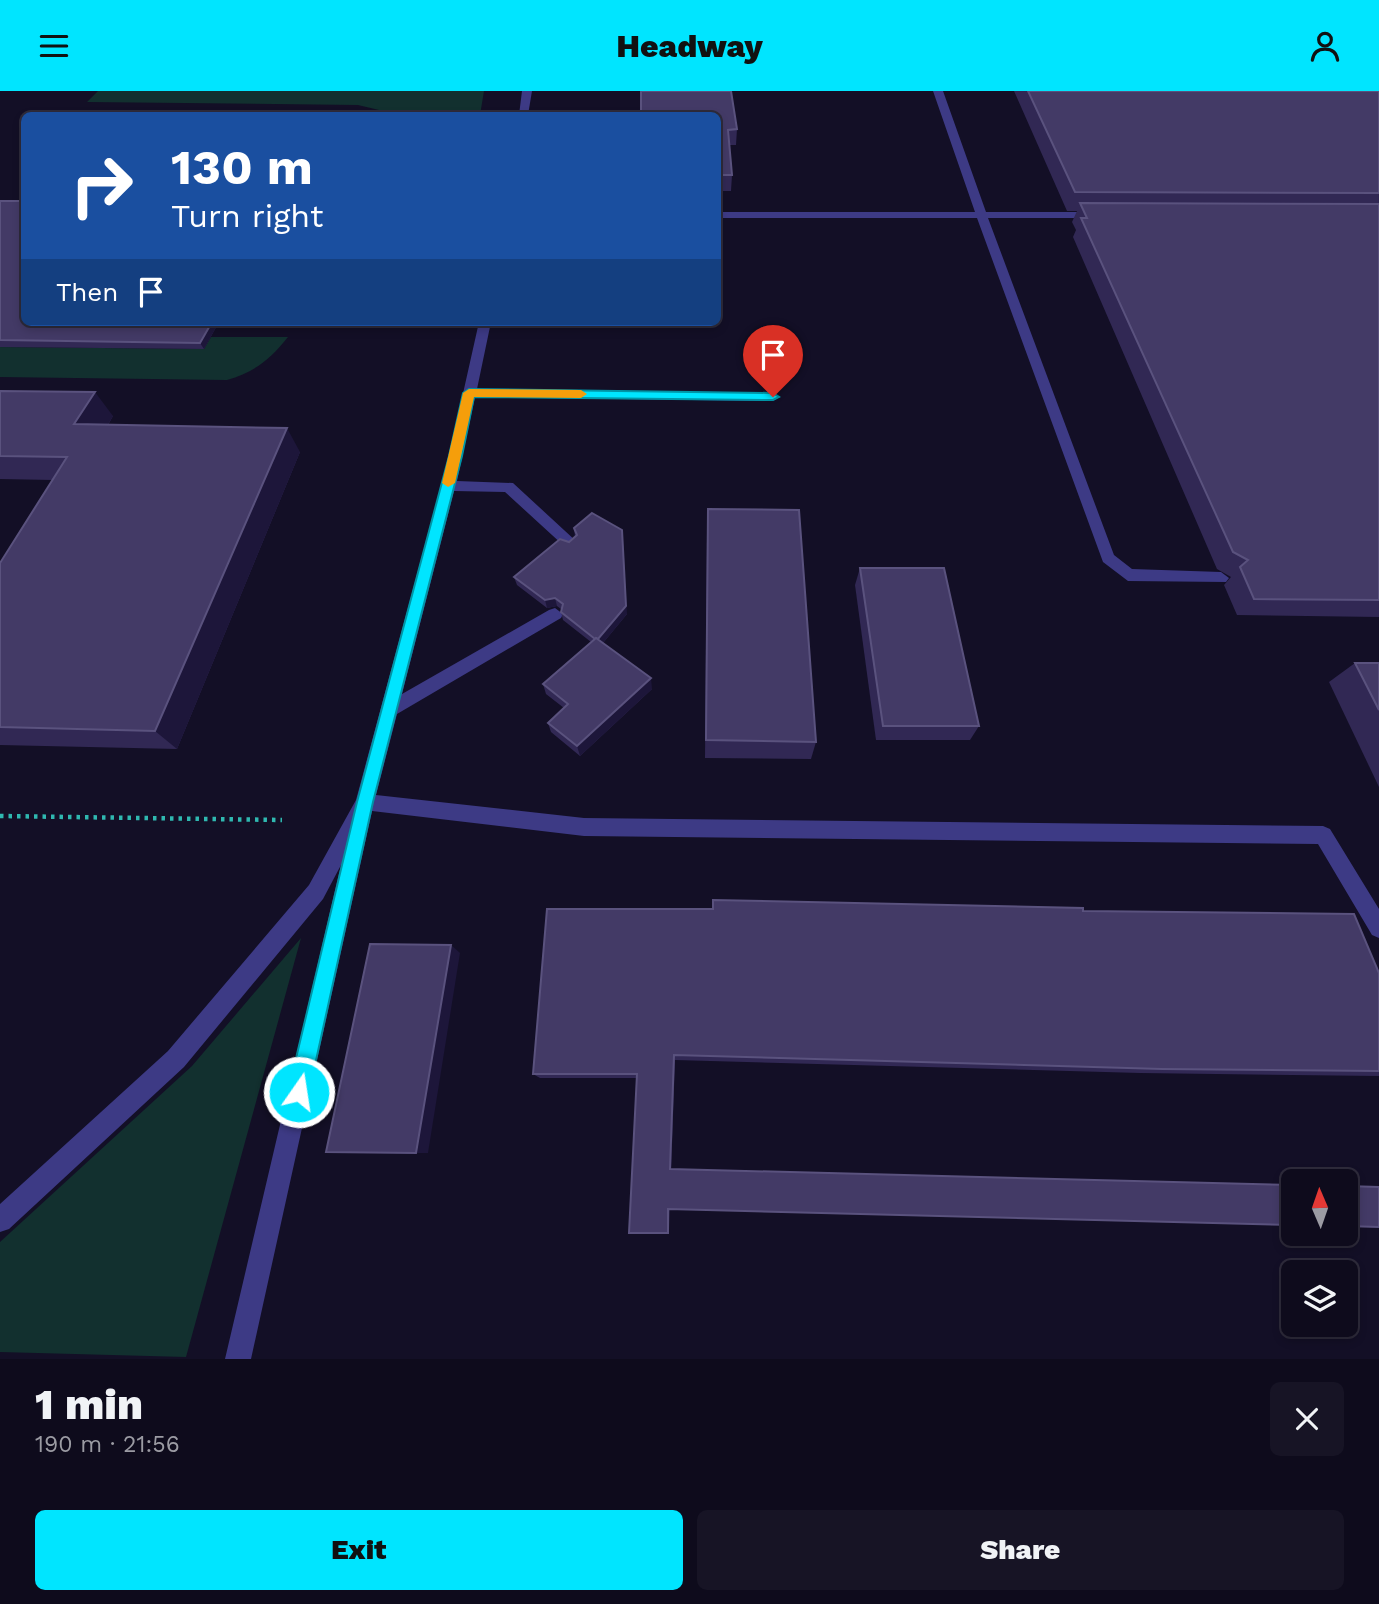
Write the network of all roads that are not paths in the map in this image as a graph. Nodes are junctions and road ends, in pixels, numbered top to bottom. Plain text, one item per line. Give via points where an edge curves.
1 (527, 91) edge
2 (938, 91) edge
3 (524, 112) edge
4 (981, 214) junction
5 (721, 215) edge
6 (1118, 215) edge
7 (484, 326) edge
8 (469, 393) junction
9 (773, 397) dead end
10 (447, 486) junction
11 (569, 542) edge
12 (1221, 578) dead end
13 (555, 614) edge
14 (389, 710) junction
15 (365, 802) junction
16 (1379, 928) edge
17 (0, 1220) edge
18 (237, 1359) edge

1 - 3 street
2 - 4 street
4 - 5 street
4 - 6 street
4 - 12 street via 1108,558 1128,575
7 - 8 street
8 - 9 street
8 - 10 street
10 - 11 street via 508,487
10 - 14 street
13 - 14 street
14 - 15 street
15 - 16 street via 584,827 1323,835
15 - 17 street via 316,892 176,1059
15 - 18 street

